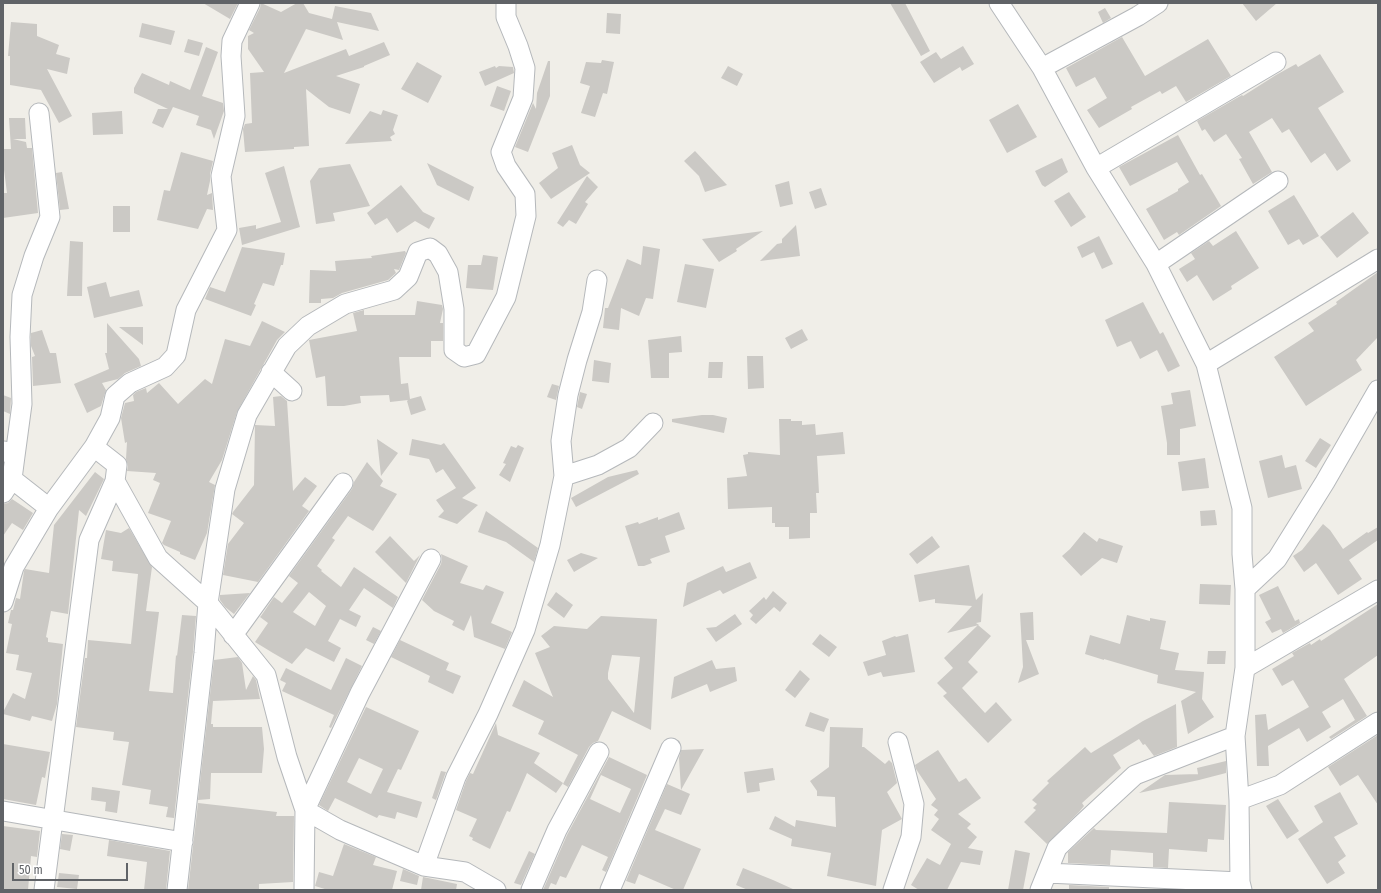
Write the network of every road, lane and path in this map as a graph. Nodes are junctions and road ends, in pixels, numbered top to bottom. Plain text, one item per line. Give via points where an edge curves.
1 (250, 3) edge
2 (506, 3) edge
3 (999, 3) edge
4 (1158, 3) edge
5 (1276, 62) dead end
6 (1042, 68) junction
7 (39, 113) dead end
8 (1096, 168) junction
9 (1278, 181) dead end
10 (1378, 259) edge
11 (1156, 264) junction
12 (597, 280) dead end
13 (1206, 364) junction
14 (271, 372) junction
15 (1378, 390) edge
16 (292, 391) dead end
17 (653, 423) dead end
18 (94, 447) junction
19 (9, 453) edge
20 (564, 476) junction
21 (115, 481) junction
22 (343, 483) dead end
23 (8, 486) edge
24 (48, 508) junction
25 (431, 559) dead end
26 (1245, 589) junction
27 (1378, 590) edge
28 (3, 602) edge
29 (208, 603) junction
30 (233, 635) junction
31 (1245, 668) junction
32 (1378, 722) edge
33 (1235, 736) junction
34 (898, 742) dead end
35 (671, 748) dead end
36 (599, 752) dead end
37 (1239, 800) junction
38 (305, 810) junction
39 (3, 811) edge
40 (52, 820) junction
41 (183, 842) junction
42 (424, 866) junction
43 (1047, 872) junction
44 (1241, 886) edge
45 (492, 889) edge
46 (44, 890) edge
47 (177, 890) edge
48 (304, 890) edge
49 (531, 890) edge
50 (610, 890) edge
51 (893, 890) edge
52 (1040, 890) edge

1 - 18 street via 232,42 236,116 221,176 227,230 186,310 176,355 165,368 130,383 115,396 110,418
2 - 14 street via 506,17 525,68 523,98 501,152 506,166 525,194 526,216 506,297 476,354 464,357 454,350 454,310 448,272 438,254 430,248 418,252 408,277 394,290 345,304 308,326 287,346
3 - 6 street
4 - 6 street
5 - 8 street
6 - 8 street
7 - 19 street via 50,217 22,295 22,404
8 - 11 street
9 - 11 street
10 - 13 street
11 - 13 street
12 - 20 street via 592,312 568,394 561,441
13 - 26 street via 1242,508
14 - 16 street
14 - 29 street via 246,415 225,489
15 - 26 street via 1277,559
17 - 20 street via 629,448 598,465
18 - 21 street via 117,465
18 - 24 street
19 - 23 street
20 - 42 street via 550,545 525,630 488,714 456,777
21 - 29 street via 158,558
21 - 40 street via 89,540
22 - 30 street
23 - 24 street
24 - 28 street via 14,567
25 - 38 street via 360,693
26 - 31 street
27 - 31 street
29 - 30 street
29 - 41 street
30 - 38 street via 266,675 287,757
31 - 33 street
32 - 37 street via 1280,785
33 - 37 street
33 - 43 street via 1135,775 1057,848
34 - 51 street via 914,804 911,837
35 - 50 street
36 - 49 street via 557,830
37 - 44 street
38 - 42 street via 340,830
38 - 48 street
39 - 40 street
40 - 41 street
40 - 46 street
41 - 47 street
42 - 45 street via 465,872
43 - 44 street
43 - 52 street

